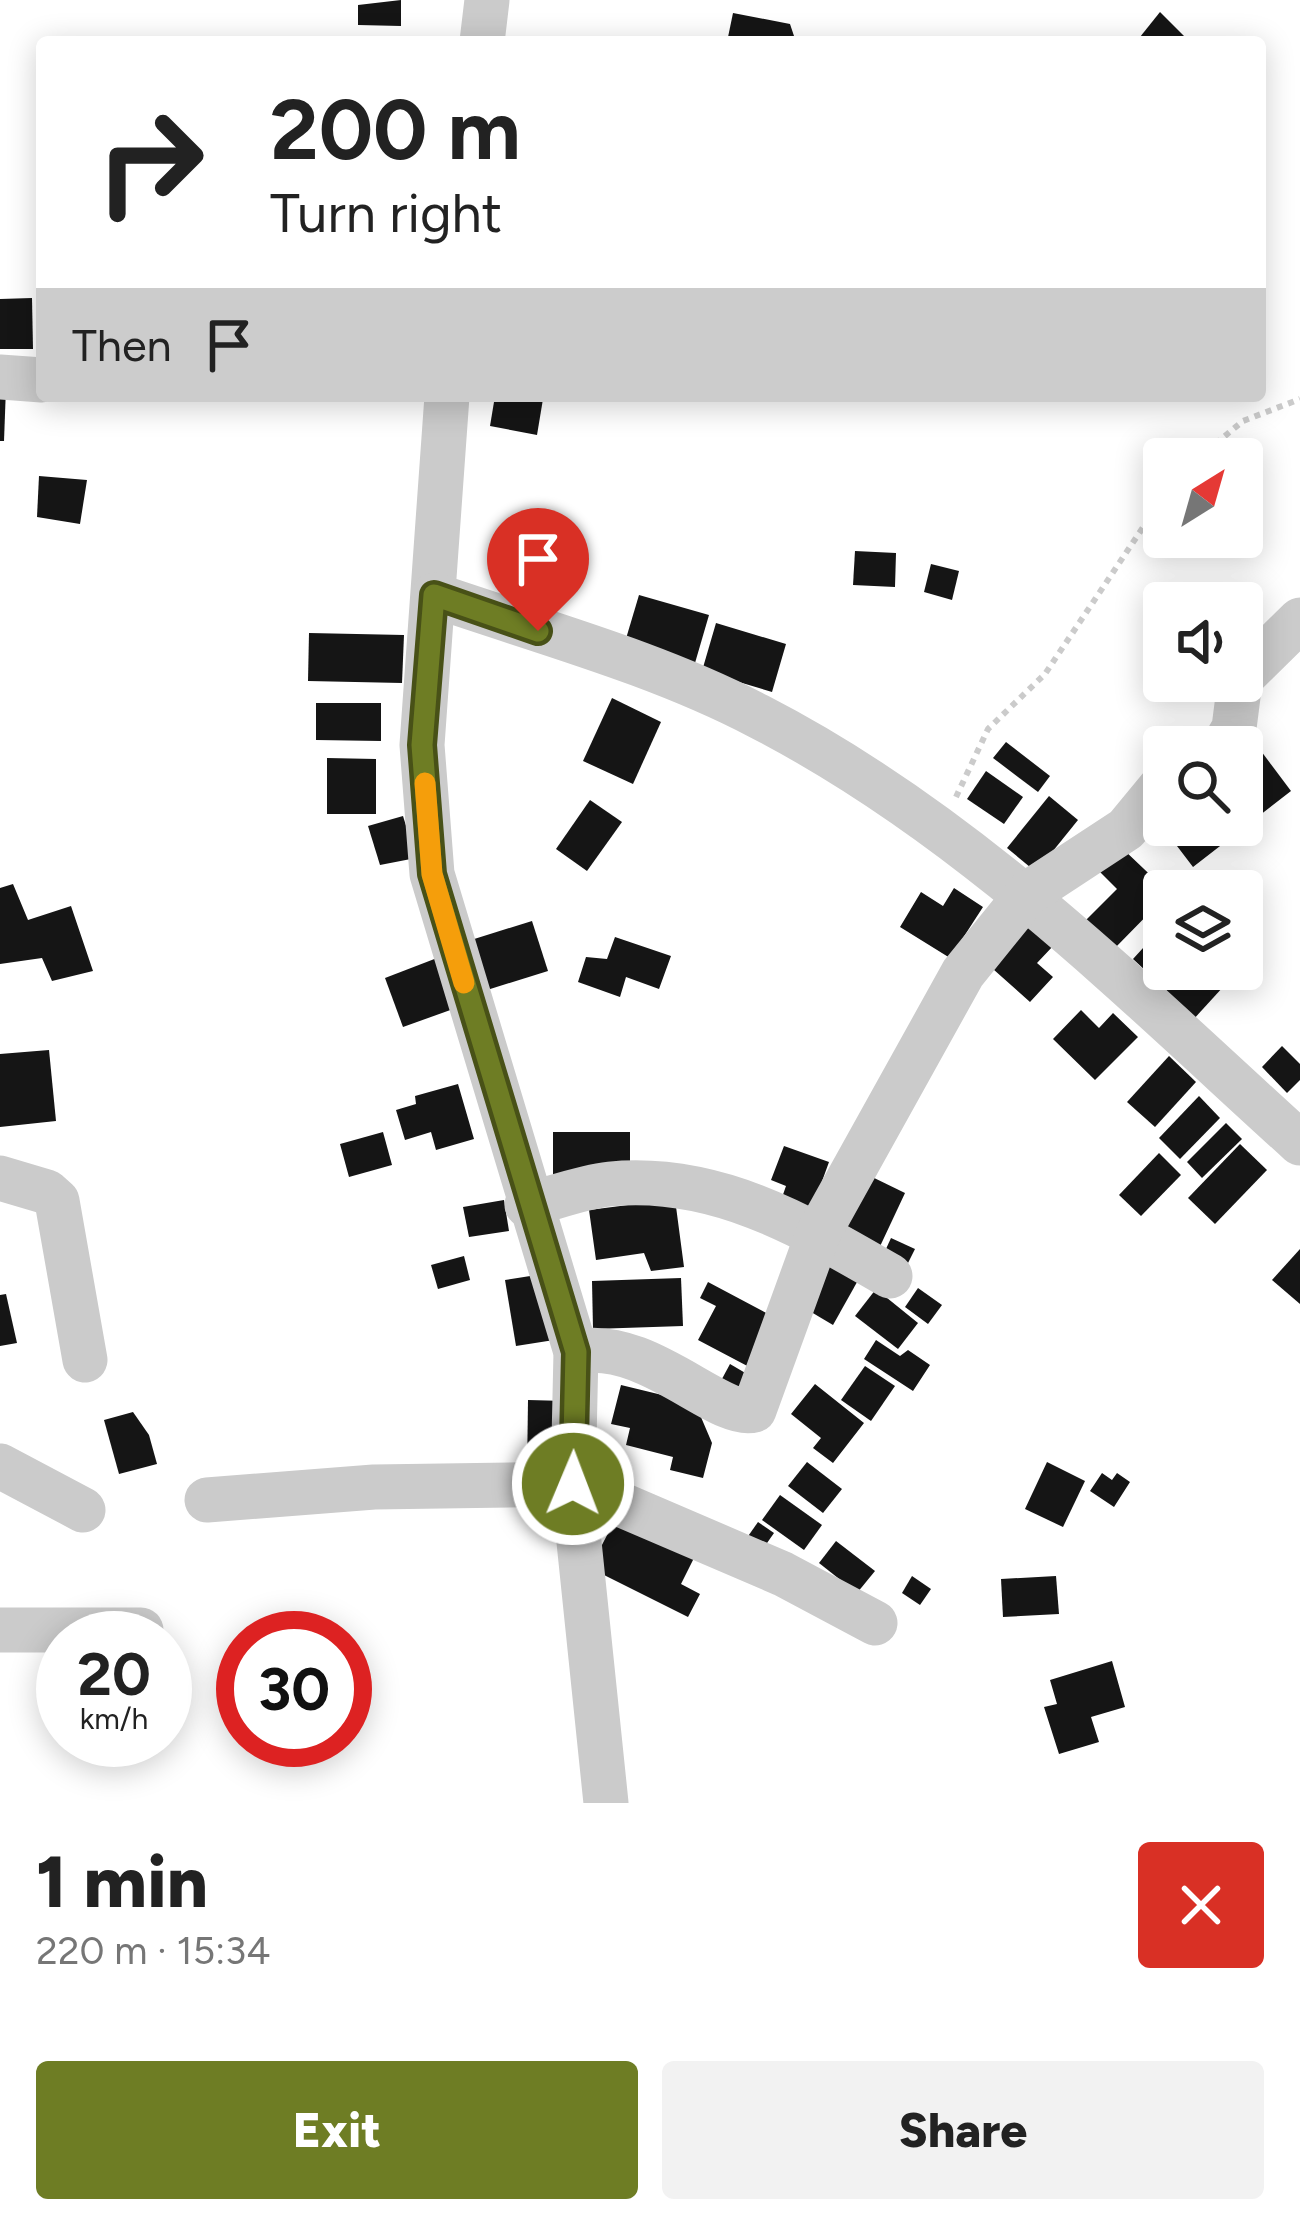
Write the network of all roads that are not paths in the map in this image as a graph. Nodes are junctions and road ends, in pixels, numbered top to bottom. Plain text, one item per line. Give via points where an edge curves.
1 (487, 0) edge
2 (483, 36) edge
3 (0, 377) edge
4 (36, 380) edge
5 (447, 402) edge
6 (434, 595) junction
7 (1300, 620) edge
8 (1263, 657) edge
9 (1143, 808) edge
10 (1027, 894) junction
11 (1300, 1143) edge
12 (0, 1178) edge
13 (527, 1205) junction
14 (818, 1234) junction
15 (890, 1276) dead end
16 (576, 1352) junction
17 (85, 1360) dead end
18 (0, 1466) edge
19 (573, 1484) junction
20 (207, 1500) dead end
21 (83, 1510) dead end
22 (875, 1623) dead end
23 (0, 1630) edge
24 (36, 1630) edge
25 (605, 1803) edge

1 - 2 street
3 - 4 street
5 - 6 street
6 - 10 street via 754,714 942,827
6 - 13 street via 422,745 432,874
7 - 8 street
9 - 10 street via 1126,829
10 - 11 street
10 - 14 street via 963,973
12 - 17 street via 57,1201
13 - 14 street via 607,1184 701,1188
13 - 16 street
14 - 15 street
14 - 16 street via 764,1395 749,1413 635,1355
16 - 19 street
18 - 21 street
19 - 20 street
19 - 22 street via 783,1574
19 - 25 street
23 - 24 street

